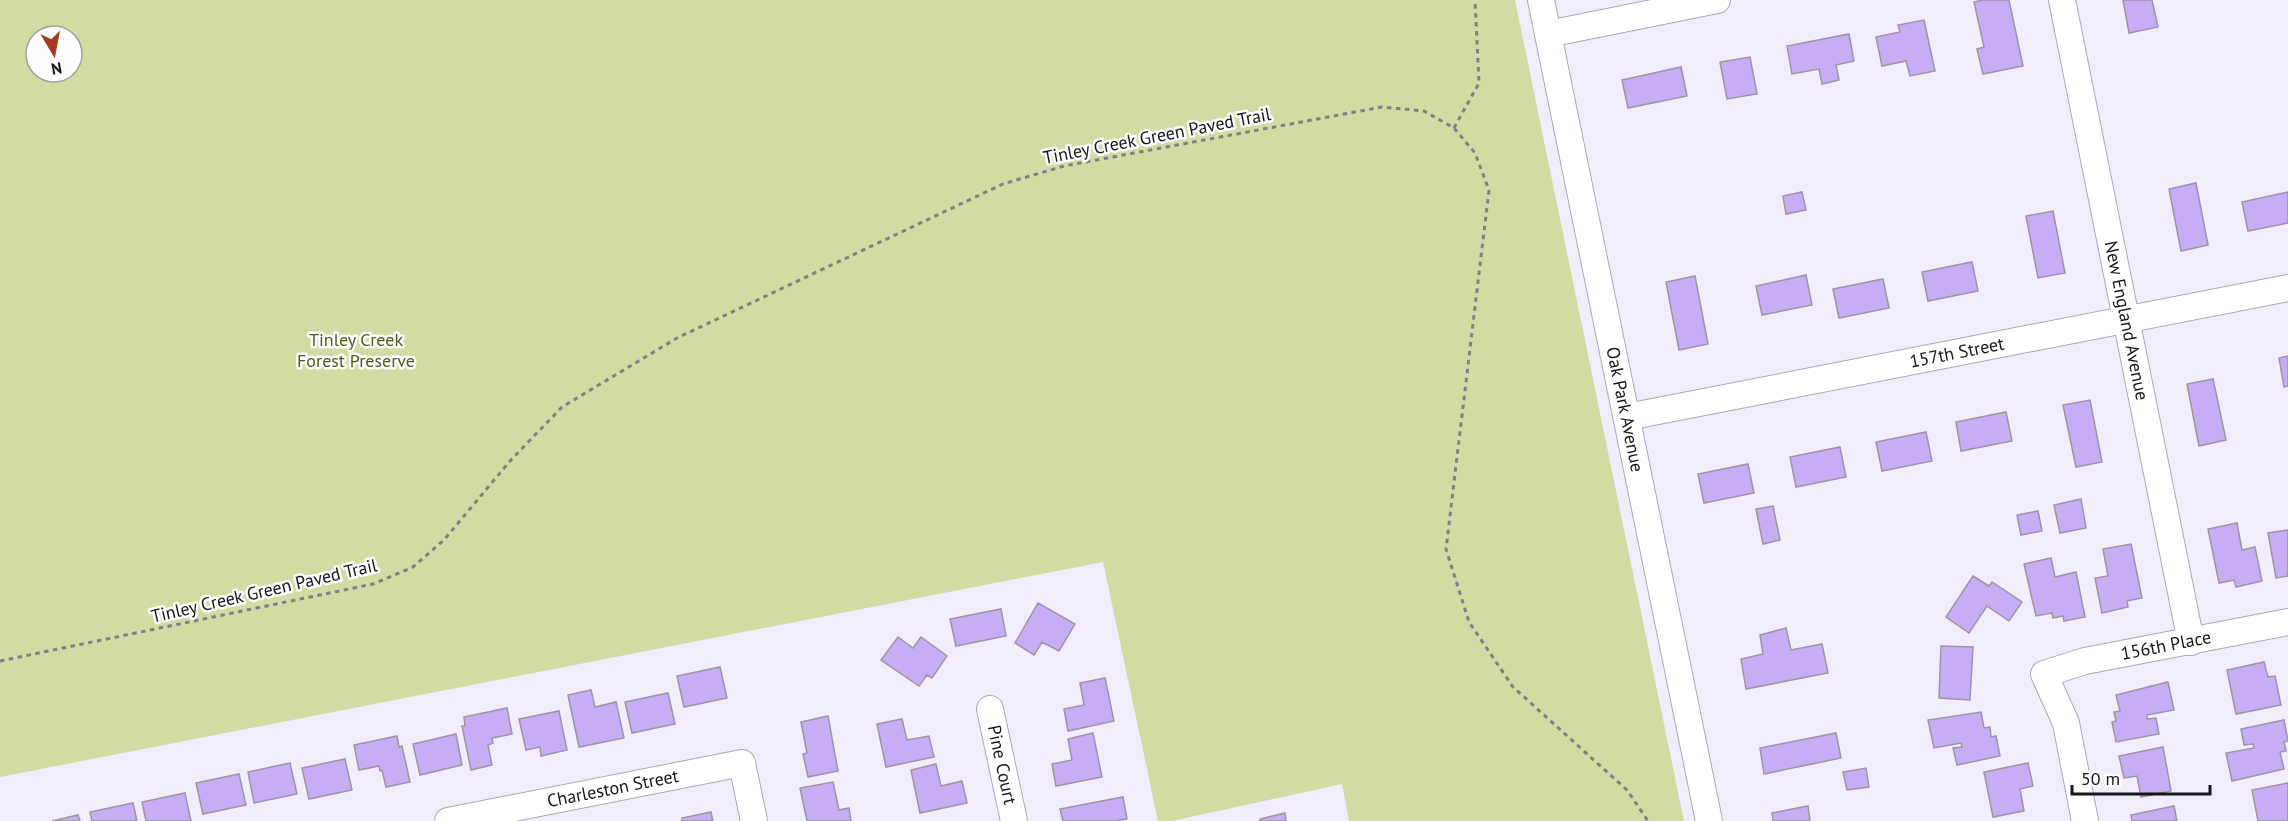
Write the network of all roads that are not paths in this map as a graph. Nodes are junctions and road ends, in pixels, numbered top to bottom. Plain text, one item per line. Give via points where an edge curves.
1 (1541, 0) edge
2 (1717, 0) edge
3 (2062, 0) edge
4 (1548, 34) junction
5 (2288, 288) edge
6 (2126, 320) junction
7 (1627, 417) junction
8 (2288, 622) edge
9 (2191, 642) junction
10 (990, 709) dead end
11 (448, 821) edge
12 (754, 821) edge
13 (1014, 821) edge
14 (1710, 821) edge
15 (2085, 821) edge

1 - 4 street, Oak Park Avenue
2 - 4 street
3 - 6 street, New England Avenue
4 - 7 street, Oak Park Avenue
5 - 6 street, 157th Street
6 - 7 street, 157th Street
6 - 9 street, New England Avenue
7 - 14 street, Oak Park Avenue
8 - 9 street, 156th Place
9 - 15 street, 156th Place via 2085,661 2044,674 2066,723
10 - 13 street, Pine Court
11 - 12 street, Charleston Street via 742,763

